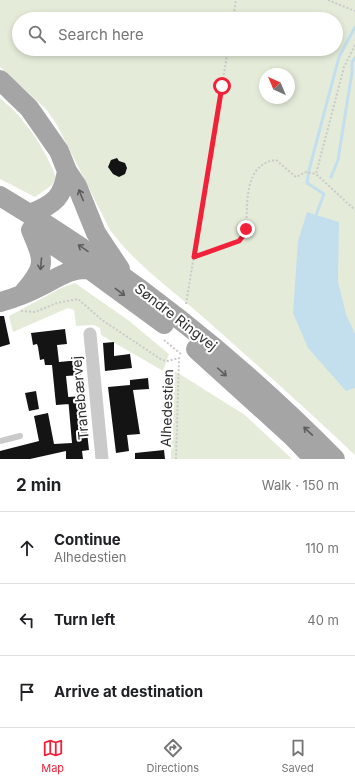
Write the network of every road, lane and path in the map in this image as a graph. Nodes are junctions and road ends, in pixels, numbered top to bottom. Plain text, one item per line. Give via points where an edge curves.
1 (236, 0) edge
2 (328, 0) edge
3 (355, 11) edge
4 (234, 12) edge
5 (355, 45) edge
6 (227, 56) edge
7 (0, 80) edge
8 (67, 170) junction
9 (316, 174) junction
10 (0, 196) edge
11 (355, 210) edge
12 (0, 211) edge
13 (30, 222) junction
14 (194, 257) junction
15 (89, 269) junction
16 (126, 278) junction
17 (23, 294) junction
18 (0, 302) edge
19 (186, 304) dead end
20 (90, 334) dead end
21 (164, 339) dead end
22 (179, 358) dead end
23 (186, 358) dead end
24 (20, 436) dead end
25 (0, 441) edge
26 (102, 459) edge
27 (176, 459) edge
28 (314, 459) edge
29 (335, 459) edge

1 - 4 path
2 - 3 path
5 - 9 path via 344,67
6 - 14 path
7 - 8 main road via 29,108 60,151
8 - 13 main road via 64,188
16 -> 8 main road via 96,233 77,186
9 - 11 path
9 - 14 path via 306,172 296,177 276,160 260,166 251,177 243,236 239,241
10 - 13 main road, Søndre Ringvej
12 - 13 main road, Søndre Ringvej
13 - 15 main road, Søndre Ringvej
16 -> 13 main road, Søndre Ringvej
13 -> 17 main road via 41,252 41,265 37,278
14 - 19 path
15 - 17 main road via 67,271
15 -> 28 main road, Søndre Ringvej via 191,345
29 -> 16 main road, Søndre Ringvej via 225,356
17 - 18 main road
20 - 26 street, Tranebærvej
21 - 23 path
22 - 27 path, Alhedestien
24 - 25 lane

